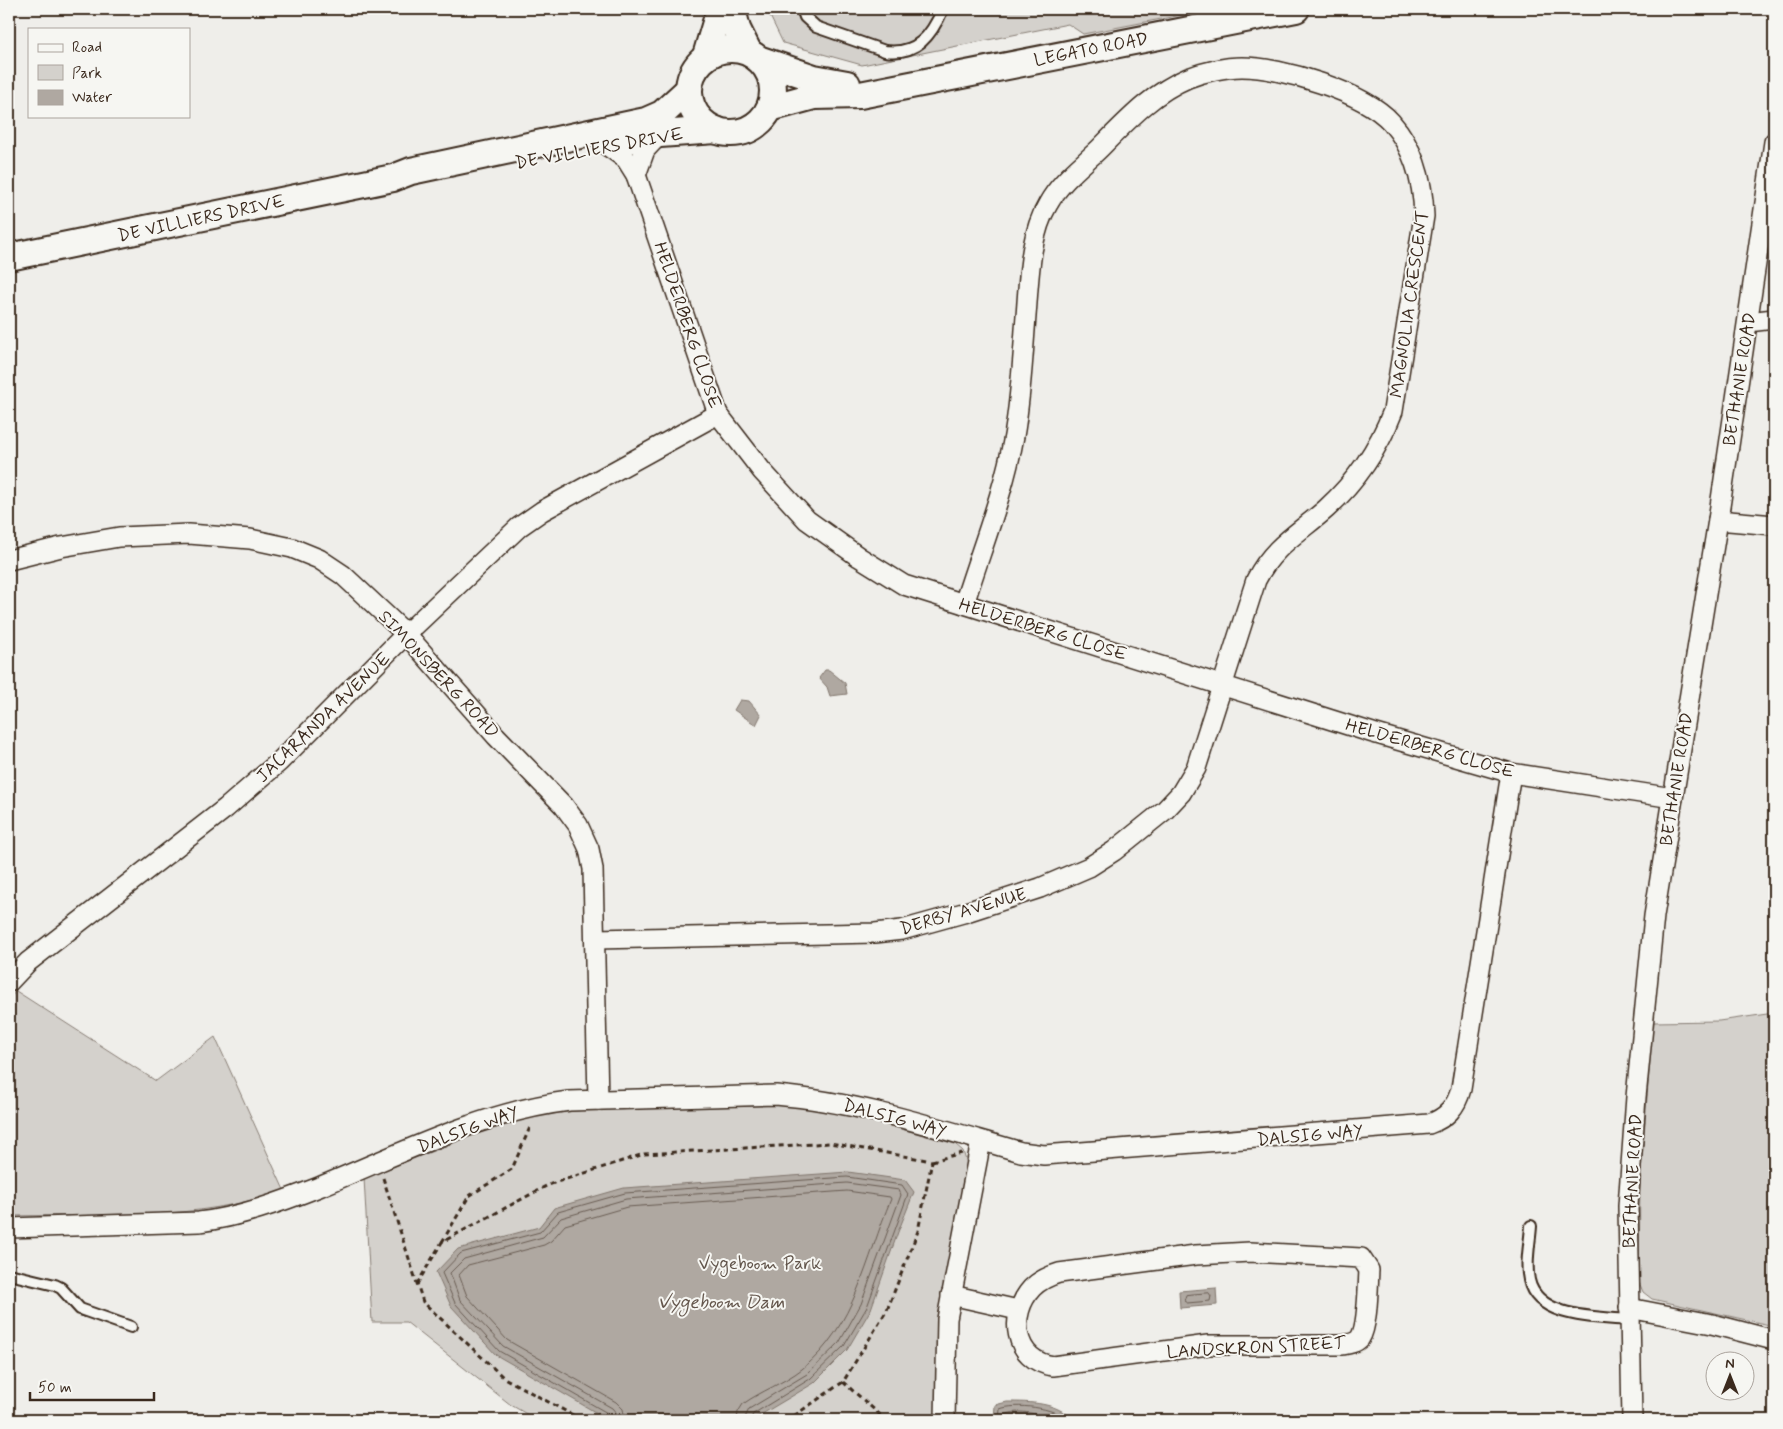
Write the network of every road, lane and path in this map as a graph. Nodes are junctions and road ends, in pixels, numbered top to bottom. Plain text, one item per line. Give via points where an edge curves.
1 (720, 9) edge
2 (732, 9) edge
3 (802, 9) edge
4 (943, 9) edge
5 (1296, 9) edge
6 (706, 56) junction
7 (755, 56) junction
8 (688, 90) junction
9 (886, 90) junction
10 (770, 108) junction
11 (716, 130) junction
12 (660, 134) junction
13 (1774, 142) edge
14 (606, 145) junction
15 (636, 175) junction
16 (393, 178) junction
17 (9, 257) edge
18 (1774, 319) edge
19 (1748, 322) junction
20 (718, 414) junction
21 (1718, 520) junction
22 (1774, 525) edge
23 (9, 560) edge
24 (964, 604) junction
25 (406, 634) junction
26 (1224, 684) junction
27 (1511, 773) junction
28 (1673, 798) junction
29 (596, 939) junction
30 (9, 982) edge
31 (598, 1100) junction
32 (540, 1105) junction
33 (980, 1144) junction
34 (932, 1161) junction
35 (378, 1163) junction
36 (1531, 1226) dead end
37 (9, 1228) edge
38 (442, 1242) junction
39 (9, 1274) edge
40 (417, 1284) junction
41 (951, 1295) junction
42 (1018, 1310) junction
43 (1629, 1314) junction
44 (131, 1327) dead end
45 (1774, 1340) edge
46 (843, 1382) junction
47 (582, 1420) edge
48 (788, 1420) edge
49 (886, 1420) edge
50 (945, 1420) edge
51 (1632, 1420) edge

1 - 6 street
2 - 7 street via 737,29
3 - 4 lane via 810,22 821,29 895,52 907,51 920,43
5 - 9 street, LEGATO ROAD
6 - 7 street via 734,48
6 - 8 street via 697,65
7 - 9 street, LEGATO ROAD via 814,78
7 - 10 street via 769,70 773,82
8 - 11 street via 696,114 704,124
8 - 16 street, DE VILLIERS DRIVE via 662,114 646,121 411,171
9 - 10 street, LEGATO ROAD via 860,95 814,96
10 - 11 street via 763,119 741,132
11 - 12 street, DE VILLIERS DRIVE
12 - 14 street, DE VILLIERS DRIVE
12 - 15 street via 645,150
13 - 19 street, BETHANIE ROAD
14 - 15 street, HELDERBERG CLOSE via 626,159
14 - 16 street, DE VILLIERS DRIVE via 399,180
15 - 20 street, HELDERBERG CLOSE
16 - 17 street, DE VILLIERS DRIVE
18 - 19 street
19 - 21 street, BETHANIE ROAD
20 - 24 street, HELDERBERG CLOSE via 762,471 807,520 904,585
20 - 25 street, JACARANDA AVENUE via 531,518
21 - 22 street
21 - 28 street, BETHANIE ROAD
23 - 25 street, SIMONSBERG ROAD via 61,547 119,538 189,534 250,539 292,548 328,563
24 - 26 street, HELDERBERG CLOSE
24 - 26 street, MAGNOLIA CRESCENT via 1014,437 1022,380 1030,267 1046,206 1059,186 1163,91 1189,78 1240,66 1270,69 1323,85 1352,95 1391,122 1407,145 1424,193 1424,216 1395,401 1385,433 1352,484 1265,561 1256,580
25 - 29 street, SIMONSBERG ROAD via 578,825 589,849 593,869
25 - 30 street, JACARANDA AVENUE via 279,762 226,808 28,962
26 - 27 street, HELDERBERG CLOSE via 1373,733
26 - 29 street, DERBY AVENUE via 1196,768 1182,793 1114,851 1089,867 1040,888 902,930
27 - 28 street, HELDERBERG CLOSE
27 - 33 street, DALSIG WAY via 1461,1089 1456,1104 1445,1117 1420,1126 1060,1155
28 - 43 street, BETHANIE ROAD via 1654,916 1636,1097 1628,1206
29 - 31 street, SIMONSBERG ROAD
31 - 32 street, DALSIG WAY
31 - 33 street, DALSIG WAY via 776,1095 805,1098 850,1106
32 - 35 street, DALSIG WAY via 488,1118
32 - 38 path via 512,1169 469,1196
33 - 34 path
33 - 41 street
34 - 38 path via 830,1143 644,1154 548,1185
34 - 46 path via 918,1231 887,1310
35 - 37 street, DALSIG WAY via 290,1198 212,1220
35 - 40 path
36 - 43 lane via 1528,1274 1540,1298 1555,1309 1570,1314
38 - 40 path
39 - 44 lane via 55,1285 80,1309
40 - 47 path via 423,1302 504,1378
41 - 42 street
41 - 50 street via 947,1319
42 - 42 street, LANDSKRON STREET via 1033,1287 1059,1273 1196,1255 1280,1252 1351,1256 1361,1258 1369,1270 1362,1333 1358,1340 1342,1346 1208,1346 1052,1366 1034,1360 1024,1349 1018,1327
43 - 45 street via 1712,1324
43 - 51 street, BETHANIE ROAD
46 - 48 path
46 - 49 path

